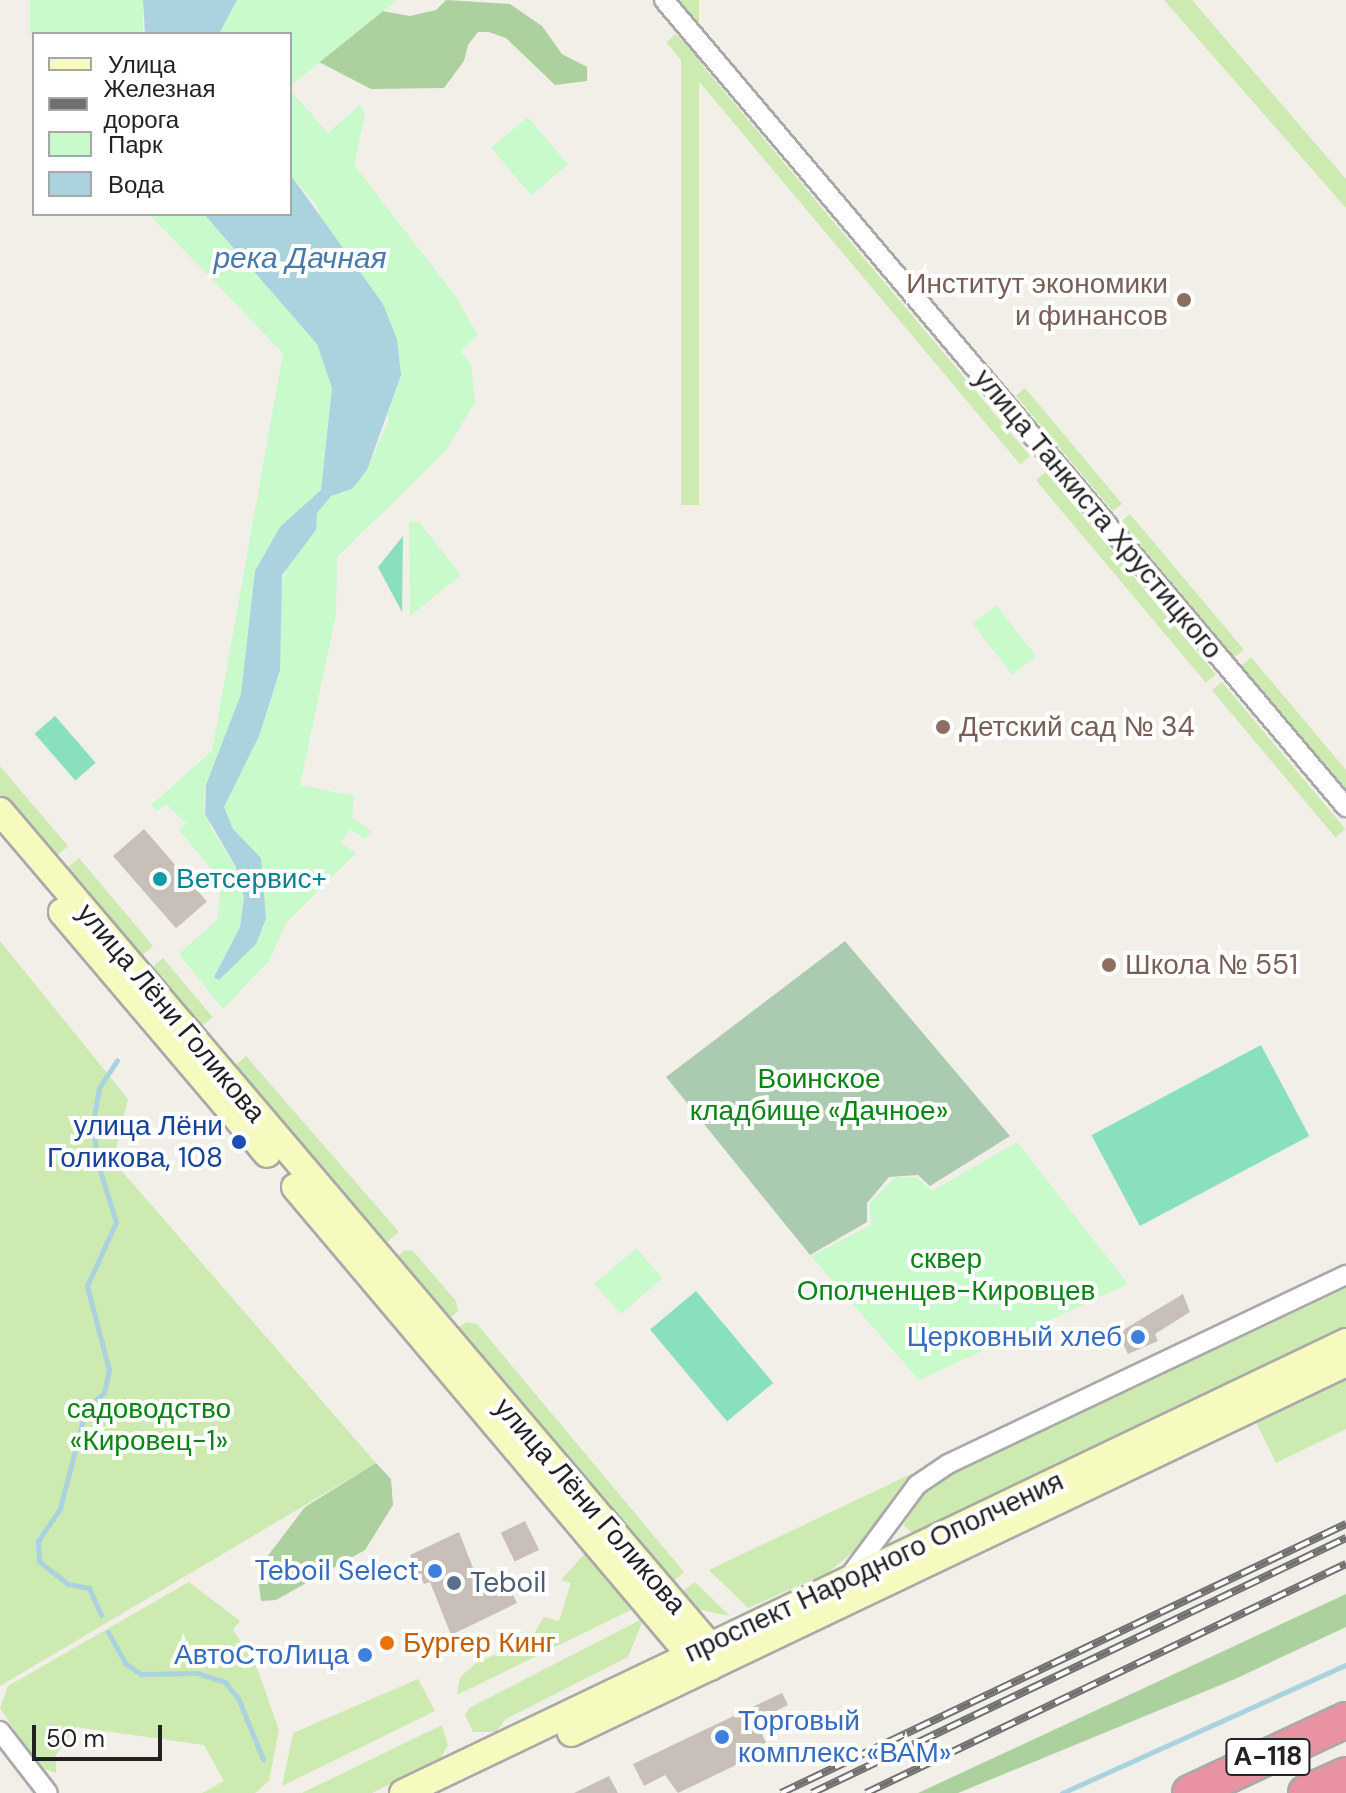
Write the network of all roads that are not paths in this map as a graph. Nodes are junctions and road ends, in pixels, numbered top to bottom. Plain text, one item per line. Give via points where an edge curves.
1 (664, 0) edge
2 (1346, 807) edge
3 (0, 811) edge
4 (0, 840) edge
5 (1346, 1275) edge
6 (1346, 1342) edge
7 (1346, 1363) edge
8 (846, 1580) junction
9 (703, 1656) junction
10 (1346, 1720) edge
11 (0, 1731) edge
12 (1346, 1775) edge
13 (48, 1793) edge
14 (403, 1793) edge
15 (445, 1793) edge
16 (1190, 1793) edge
17 (1306, 1793) edge

1 - 2 street, улица Танкиста Хрустицкого
3 - 9 street, улица Лёни Голикова
4 - 9 street, улица Лёни Голикова
5 - 8 street via 948,1464 917,1485
6 - 8 street, проспект Народного Ополчения
7 - 9 street, проспект Народного Ополчения
8 - 9 street, проспект Народного Ополчения
9 - 14 street, проспект Народного Ополчения
9 - 15 street, проспект Народного Ополчения
10 - 16 highway, А-118
11 - 13 street
12 - 17 highway, А-118

